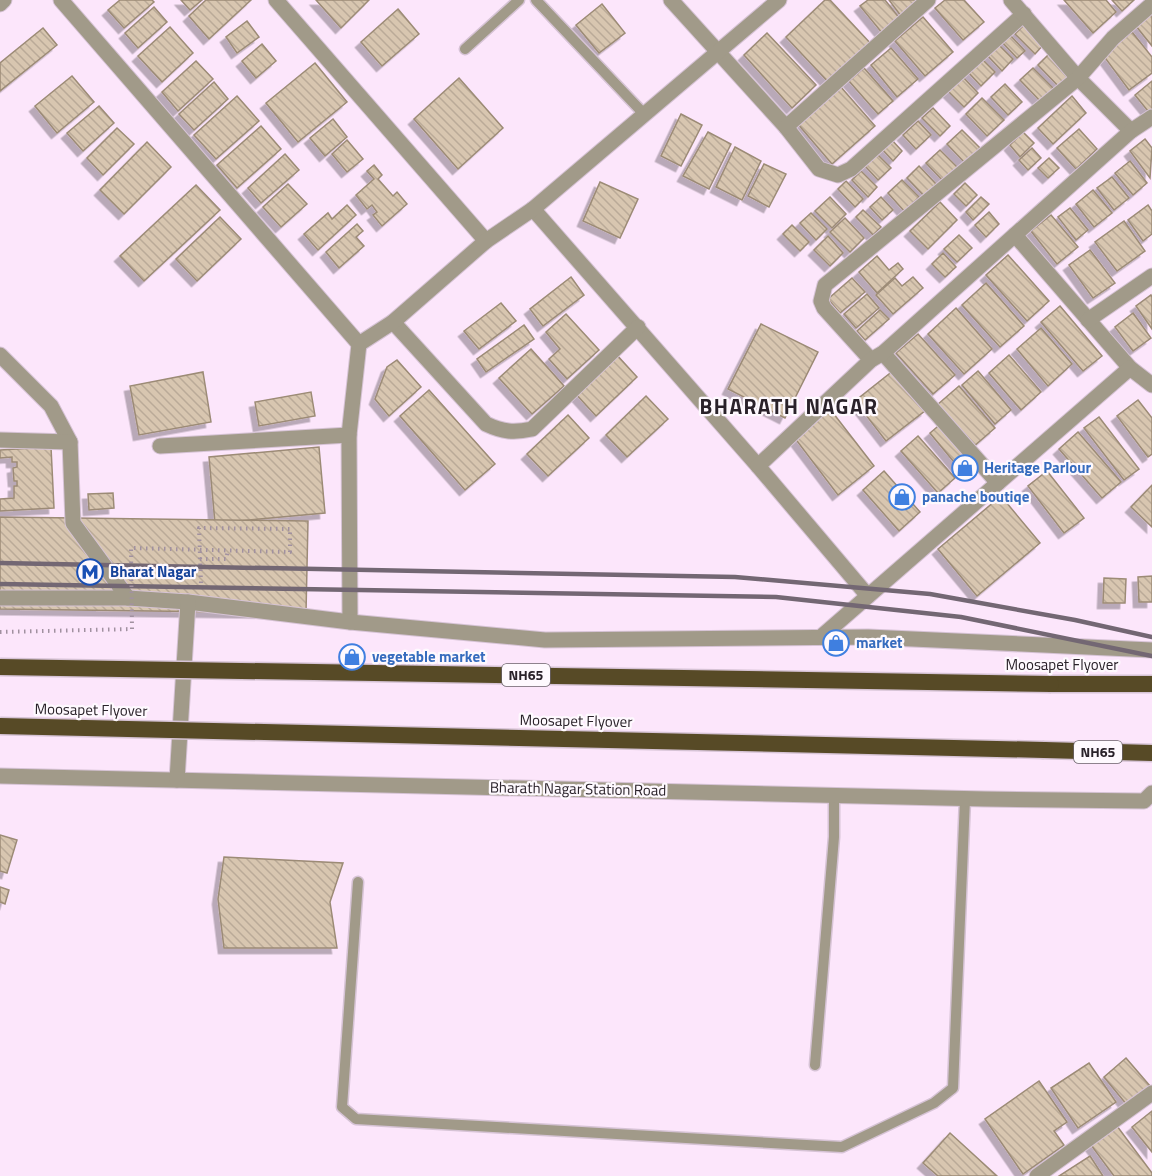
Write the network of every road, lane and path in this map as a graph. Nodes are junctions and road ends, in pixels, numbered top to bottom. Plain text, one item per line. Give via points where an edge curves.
1 (4, 0) edge
2 (61, 0) edge
3 (276, 0) edge
4 (519, 0) edge
5 (536, 0) edge
6 (671, 0) edge
7 (779, 0) edge
8 (928, 0) edge
9 (1011, 0) edge
10 (0, 4) edge
11 (1152, 4) edge
12 (1024, 14) junction
13 (465, 49) dead end
14 (719, 51) junction
15 (1078, 78) junction
16 (644, 114) junction
17 (1152, 117) edge
18 (786, 127) junction
19 (1131, 131) junction
20 (533, 209) junction
21 (1015, 235) junction
22 (486, 241) junction
23 (1152, 276) edge
24 (1088, 321) junction
25 (393, 322) junction
26 (638, 327) junction
27 (359, 344) junction
28 (0, 355) edge
29 (877, 356) junction
30 (1130, 368) junction
31 (1152, 385) edge
32 (349, 435) junction
33 (0, 440) edge
34 (70, 442) junction
35 (160, 446) dead end
36 (758, 466) junction
37 (998, 483) junction
38 (228, 550) junction
39 (200, 559) junction
40 (868, 596) junction
41 (0, 598) edge
42 (128, 598) junction
43 (195, 603) junction
44 (350, 622) junction
45 (0, 632) edge
46 (821, 637) junction
47 (1152, 650) edge
48 (0, 667) edge
49 (1152, 684) edge
50 (0, 726) edge
51 (1152, 753) edge
52 (0, 776) edge
53 (177, 780) junction
54 (1152, 793) edge
55 (834, 795) junction
56 (965, 799) junction
57 (358, 882) dead end
58 (815, 1065) dead end
59 (1152, 1093) edge
60 (1037, 1176) edge

1 - 10 street
2 - 27 street
3 - 22 street
4 - 13 lane
5 - 16 lane
6 - 14 street
7 - 14 street
8 - 18 street
9 - 12 street
11 - 15 street via 1113,38
12 - 15 street
12 - 18 street via 851,169 838,175 819,169
14 - 16 street
14 - 18 street
15 - 19 street
15 - 29 street via 825,285 821,301 824,308
16 - 20 street
17 - 19 street
19 - 21 street
20 - 22 street
20 - 26 street
21 - 24 street
21 - 29 street
22 - 25 street
23 - 24 street
24 - 30 street
25 - 26 street via 486,424 516,433 532,429
25 - 27 street
26 - 36 street
27 - 32 street
28 - 34 street via 51,406
29 - 36 street
29 - 37 street
30 - 31 street
30 - 37 street
32 - 35 street
32 - 44 street
33 - 34 street
34 - 42 street via 73,523
36 - 40 street
37 - 40 street
38 - 39 path via 226,559
38 - 39 path, bridge via 290,552 290,530 199,528
38 - 45 path, bridge via 131,548 132,628
39 - 43 path
40 - 46 street
41 - 42 street
42 - 43 street
43 - 44 street
43 - 53 street
44 - 46 street via 545,640
46 - 47 street
48 - 49 highway, Moosapet Flyover / NH65, bridge
50 - 51 highway, Moosapet Flyover / NH65, bridge
52 - 53 street, Bharath Nagar Station Road
53 - 55 street, Bharath Nagar Station Road
54 - 56 street, Bharath Nagar Station Road via 1144,801
55 - 56 street, Bharath Nagar Station Road
55 - 58 lane
56 - 57 lane via 953,1088 934,1104 842,1147 356,1119 342,1107
59 - 60 street

